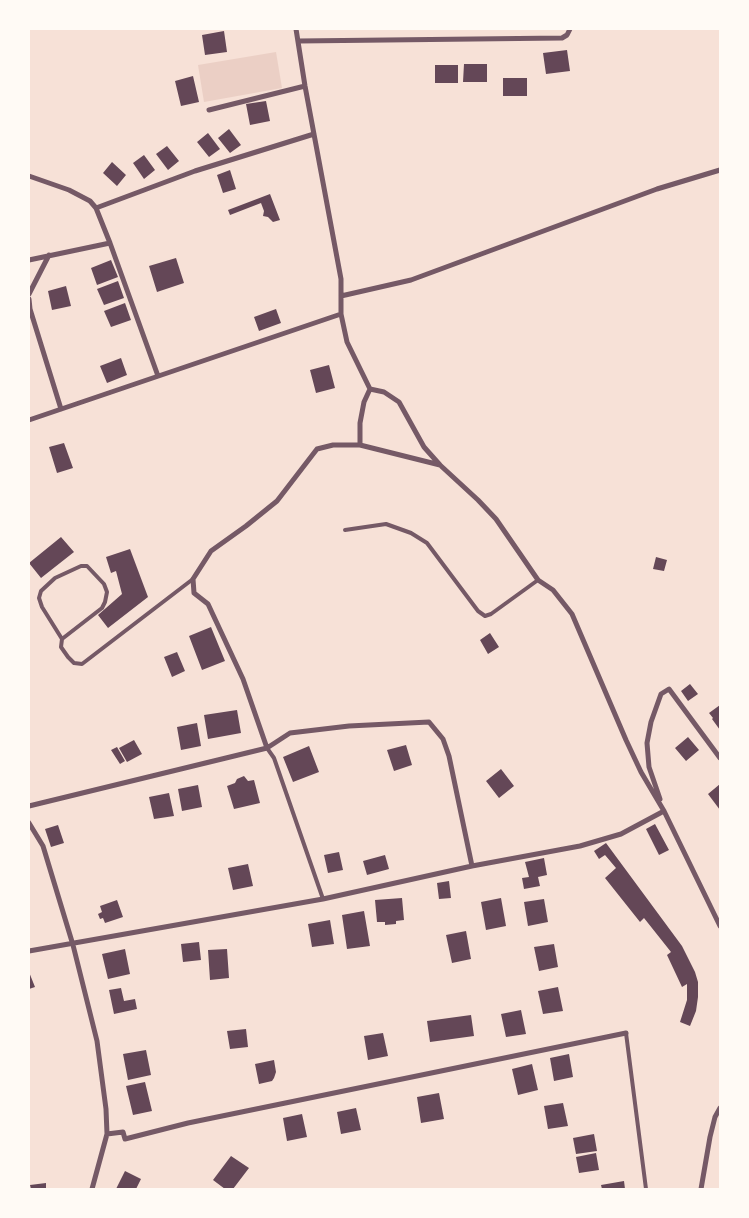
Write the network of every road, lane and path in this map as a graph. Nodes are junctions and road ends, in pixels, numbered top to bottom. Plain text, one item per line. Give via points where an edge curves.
1 (296, 29) edge
2 (570, 29) edge
3 (299, 41) junction
4 (305, 86) junction
5 (209, 110) dead end
6 (314, 134) junction
7 (720, 170) edge
8 (29, 176) edge
9 (96, 208) junction
10 (110, 242) junction
11 (49, 255) junction
12 (29, 260) edge
13 (29, 294) edge
14 (341, 296) junction
15 (29, 299) edge
16 (341, 314) junction
17 (158, 376) junction
18 (370, 389) junction
19 (61, 410) junction
20 (29, 420) edge
21 (360, 445) junction
22 (440, 466) junction
23 (346, 530) dead end
24 (193, 578) junction
25 (538, 580) junction
26 (62, 639) junction
27 (266, 748) junction
28 (720, 758) edge
29 (29, 806) edge
30 (664, 810) junction
31 (29, 823) edge
32 (472, 866) junction
33 (323, 899) junction
34 (720, 926) edge
35 (73, 945) junction
36 (29, 951) edge
37 (626, 1033) joint
38 (720, 1108) edge
39 (107, 1134) junction
40 (92, 1189) edge
41 (646, 1189) edge
42 (701, 1189) edge

1 - 3 street
2 - 3 street via 562,38
3 - 4 street
4 - 5 street
4 - 6 street
6 - 9 street via 195,171
6 - 14 street via 342,279
7 - 14 street via 657,189 411,280
8 - 9 street via 69,190
9 - 10 street
10 - 11 street
10 - 17 street
11 - 12 street
11 - 13 street
14 - 16 street
15 - 19 street
16 - 17 street
16 - 18 street via 347,342
17 - 19 street
18 - 21 street via 360,422
18 - 22 street via 384,392 399,402 424,447
19 - 20 street
21 - 22 street
21 - 24 street via 333,445 318,449 277,501 211,551
22 - 25 street via 496,519
23 - 25 lane via 386,524 411,533 427,543 485,616
24 - 26 lane via 82,664 74,663 68,657 61,646
24 - 27 street via 194,593 208,604 243,679
25 - 30 street via 554,590 572,614 641,772
26 - 26 lane via 106,602 104,584 87,566 55,578 41,591 42,607
27 - 29 street
27 - 32 street via 290,733 429,722 443,739 449,756
27 - 33 lane via 274,758
28 - 30 street via 669,689 661,694 648,732 647,754
30 - 32 street via 621,834 580,846
30 - 34 street
31 - 35 street via 43,846
32 - 33 street
33 - 35 street
35 - 36 street
35 - 39 street via 97,1042
37 - 39 street via 126,1138 123,1132
37 - 41 lane
38 - 42 street via 710,1137
39 - 40 street

